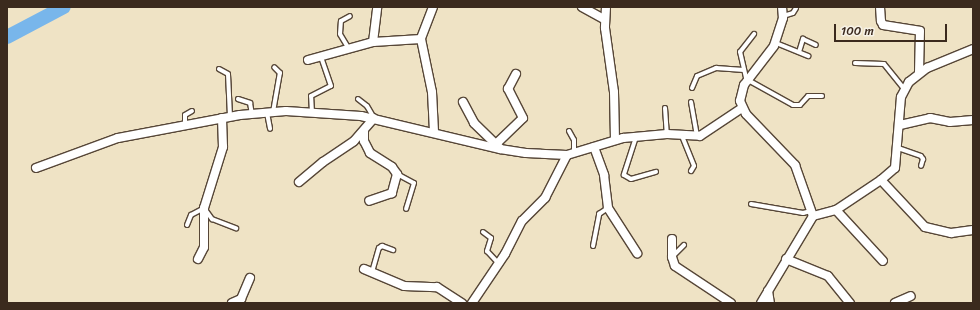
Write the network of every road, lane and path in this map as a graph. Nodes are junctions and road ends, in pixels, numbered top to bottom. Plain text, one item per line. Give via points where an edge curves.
1 (377, 7) edge
2 (433, 7) edge
3 (582, 7) edge
4 (606, 7) edge
5 (782, 7) edge
6 (880, 7) edge
7 (796, 8) dead end
8 (350, 16) dead end
9 (783, 16) junction
10 (605, 20) junction
11 (754, 34) dead end
12 (421, 39) junction
13 (374, 42) junction
14 (776, 43) junction
15 (816, 44) dead end
16 (349, 49) junction
17 (973, 49) edge
18 (799, 52) junction
19 (321, 56) junction
20 (808, 56) dead end
21 (308, 60) dead end
22 (855, 63) dead end
23 (274, 67) dead end
24 (218, 69) dead end
25 (744, 70) junction
26 (918, 73) junction
27 (516, 74) dead end
28 (748, 81) junction
29 (692, 88) dead end
30 (904, 89) junction
31 (822, 96) dead end
32 (238, 99) dead end
33 (358, 99) dead end
34 (463, 102) dead end
35 (691, 102) dead end
36 (665, 108) dead end
37 (742, 108) junction
38 (192, 111) dead end
39 (270, 112) junction
40 (312, 113) junction
41 (252, 114) junction
42 (226, 117) junction
43 (374, 118) junction
44 (973, 120) edge
45 (185, 125) junction
46 (900, 125) junction
47 (270, 129) dead end
48 (569, 130) dead end
49 (364, 132) junction
50 (434, 132) junction
51 (667, 134) junction
52 (682, 136) junction
53 (697, 136) junction
54 (636, 137) junction
55 (615, 140) junction
56 (498, 146) junction
57 (594, 147) junction
58 (898, 148) junction
59 (571, 154) junction
60 (921, 166) dead end
61 (36, 168) dead end
62 (691, 171) dead end
63 (656, 172) dead end
64 (398, 174) junction
65 (882, 180) junction
66 (300, 182) dead end
67 (369, 201) dead end
68 (751, 204) dead end
69 (204, 208) junction
70 (608, 208) junction
71 (406, 209) dead end
72 (836, 210) junction
73 (812, 214) junction
74 (187, 225) dead end
75 (236, 228) dead end
76 (973, 230) edge
77 (483, 232) dead end
78 (672, 239) dead end
79 (684, 245) dead end
80 (593, 246) dead end
81 (393, 250) dead end
82 (637, 253) dead end
83 (672, 258) junction
84 (198, 259) dead end
85 (786, 259) junction
86 (883, 261) dead end
87 (499, 264) junction
88 (364, 269) dead end
89 (372, 273) junction
90 (250, 278) dead end
91 (768, 291) junction
92 (911, 296) dead end
93 (232, 303) edge
94 (462, 303) edge
95 (472, 303) edge
96 (731, 303) edge
97 (761, 303) edge
98 (770, 303) edge
99 (850, 303) edge
100 (895, 303) edge

1 - 13 street
2 - 12 street
3 - 10 street
4 - 10 street
5 - 9 street
6 - 26 street via 881,21 884,25 920,31
7 - 9 lane via 793,13
8 - 16 lane via 341,21 340,34
9 - 14 street
10 - 55 street via 614,92
11 - 25 lane via 740,52
12 - 13 street
12 - 50 street via 432,92
13 - 16 street
14 - 18 lane
14 - 28 street
15 - 18 lane via 804,39
16 - 19 street
17 - 26 street
18 - 20 lane
19 - 21 street
19 - 40 lane via 331,86 311,96
22 - 30 lane via 884,64
23 - 39 lane via 280,73
24 - 42 lane via 228,74
25 - 28 lane
25 - 29 lane via 716,68 697,76
26 - 30 street
27 - 56 street via 508,89 523,118
28 - 31 lane via 793,104 800,104 808,96
28 - 37 street via 741,92
30 - 46 street
32 - 41 lane via 250,103
33 - 43 lane via 367,106
34 - 56 street via 474,123
35 - 53 lane
36 - 51 lane
37 - 53 street via 708,133
37 - 73 street via 796,165
38 - 45 lane via 184,115
39 - 40 street
39 - 41 street
39 - 47 lane
40 - 43 street
41 - 42 street
42 - 45 street
42 - 69 street via 221,154
43 - 49 street
43 - 50 street
44 - 46 street via 950,122 930,118
45 - 61 street via 118,138
46 - 58 street
48 - 59 lane via 574,140
49 - 64 street via 364,141 370,153
49 - 66 street
50 - 56 street
51 - 52 street
51 - 54 street
52 - 53 street
52 - 62 lane via 694,166
54 - 55 street
54 - 63 lane via 624,175 632,179
55 - 57 street
56 - 59 street via 526,153
57 - 59 street
57 - 70 street via 604,175
58 - 60 lane via 921,156
58 - 65 street via 895,168
59 - 87 street via 545,198 522,220
64 - 67 street via 392,193
64 - 71 lane via 414,183
65 - 72 street
65 - 76 street via 925,227 951,233
68 - 73 lane
69 - 74 lane via 191,215
69 - 75 lane via 212,219
69 - 84 street via 204,247
70 - 80 lane via 599,214
70 - 82 street
72 - 73 street
72 - 86 street
73 - 85 street
77 - 87 lane via 491,238 487,251
78 - 83 street
79 - 83 lane
81 - 89 lane via 382,246 379,248
83 - 96 street via 681,272
85 - 91 street
85 - 99 street via 828,276
87 - 95 street
88 - 89 street
89 - 94 street via 404,286 437,287
90 - 93 street via 240,298
91 - 97 street
91 - 98 street
92 - 100 street

